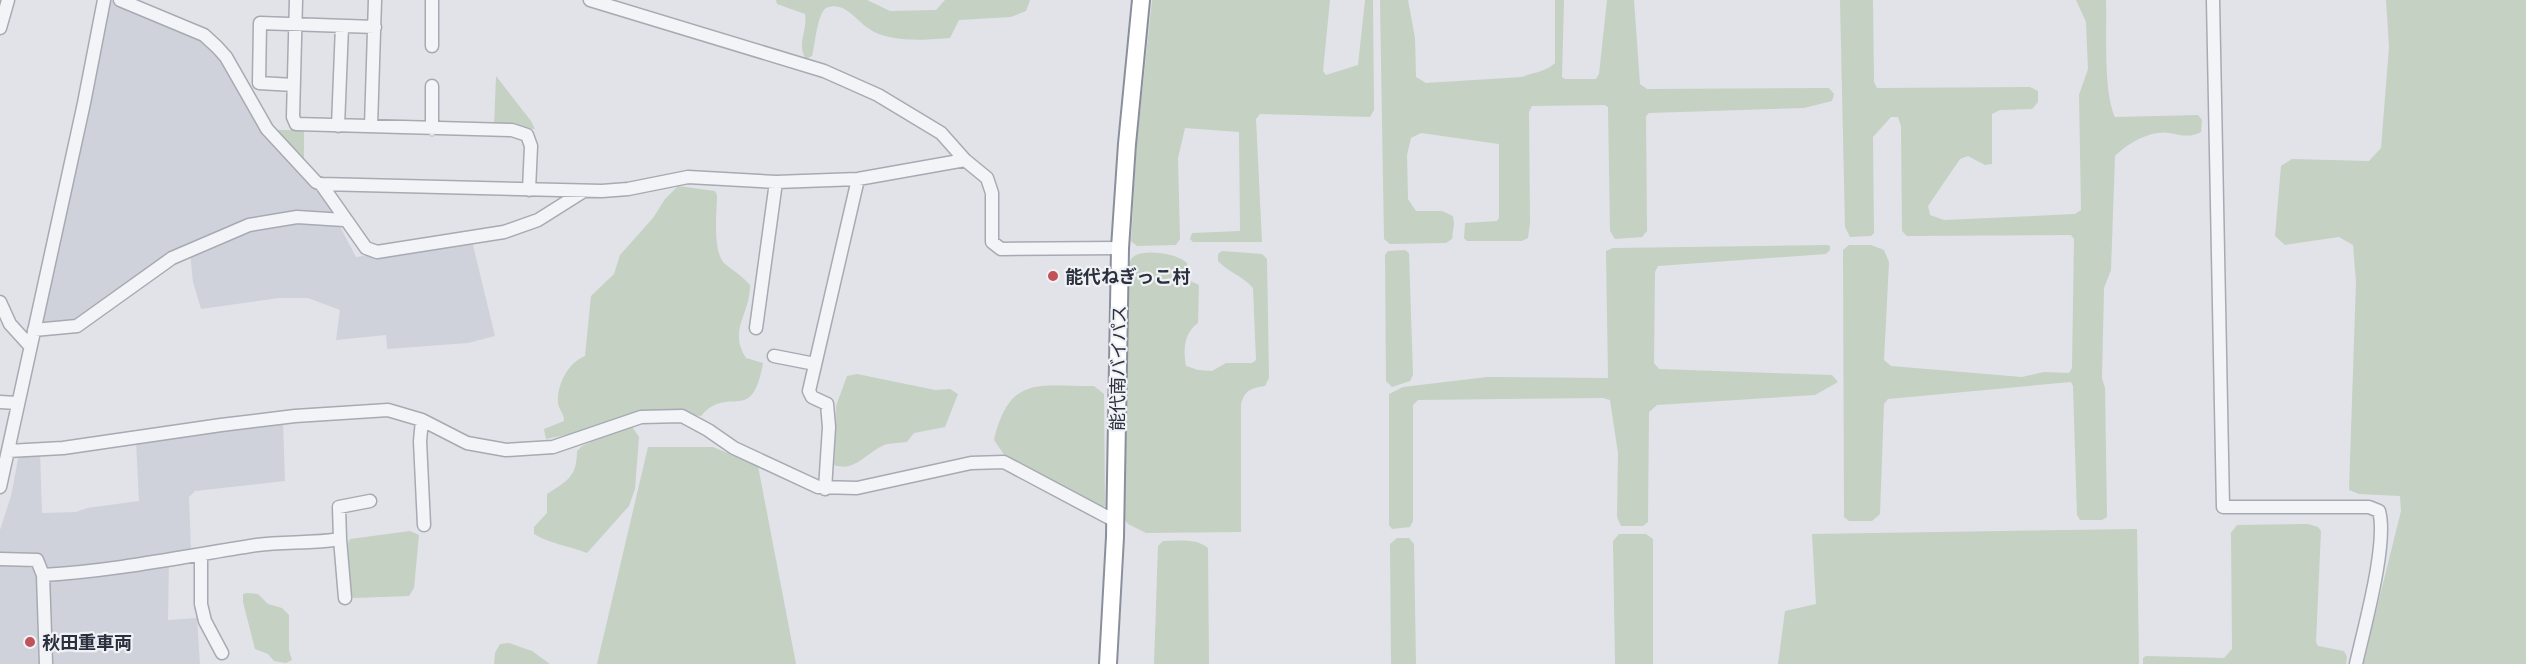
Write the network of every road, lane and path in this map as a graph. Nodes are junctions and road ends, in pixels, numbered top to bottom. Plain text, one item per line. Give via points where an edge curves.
1 (8, 0) edge
2 (104, 0) edge
3 (120, 0) edge
4 (296, 0) edge
5 (375, 0) edge
6 (432, 0) edge
7 (590, 0) edge
8 (1141, 0) edge
9 (2213, 0) edge
10 (296, 23) junction
11 (342, 26) junction
12 (375, 27) junction
13 (0, 28) edge
14 (432, 46) dead end
15 (294, 85) junction
16 (432, 86) dead end
17 (338, 126) junction
18 (371, 126) junction
19 (432, 129) junction
20 (965, 160) junction
21 (858, 179) junction
22 (777, 182) junction
23 (321, 184) junction
24 (529, 190) junction
25 (585, 190) junction
26 (344, 220) junction
27 (1120, 248) junction
28 (0, 302) edge
29 (756, 327) dead end
30 (34, 330) junction
31 (30, 346) junction
32 (774, 356) dead end
33 (815, 364) junction
34 (0, 402) edge
35 (17, 403) junction
36 (422, 420) junction
37 (8, 451) junction
38 (0, 487) edge
39 (825, 489) junction
40 (370, 501) dead end
41 (1115, 520) junction
42 (424, 525) dead end
43 (340, 538) junction
44 (201, 555) junction
45 (0, 559) edge
46 (43, 575) junction
47 (345, 598) dead end
48 (222, 653) dead end
49 (46, 664) edge
50 (1108, 664) edge
51 (2356, 664) edge

1 - 13 street
2 - 30 street
3 - 23 street via 204,35 231,67 267,129
4 - 10 street
5 - 12 street
6 - 14 street
7 - 20 street via 824,71 878,95 941,133
8 - 27 highway, 能代南バイパス
9 - 51 street via 2223,507 2369,507 2379,511 2383,523 2380,549
10 - 11 street
10 - 15 street
10 - 15 street via 260,23 259,83
11 - 12 street
11 - 17 street
12 - 18 street
15 - 17 street via 296,124
16 - 19 street
17 - 18 street
18 - 19 street
19 - 24 street via 512,130 527,135 531,146
20 - 21 street
20 - 27 street via 987,178 993,193 992,242 1001,249
21 - 22 street
21 - 33 street
22 - 25 street via 688,177 628,189
22 - 29 street
23 - 24 street
23 - 26 street
24 - 25 street
25 - 26 street via 538,220 504,232 377,252 366,248
26 - 30 street via 297,217 249,225 172,258 77,326
27 - 41 highway, 能代南バイパス
28 - 31 street via 10,324
30 - 31 street
31 - 35 street
32 - 33 street
33 - 39 street via 810,391 812,397 827,404 829,428
34 - 35 street
35 - 37 street
36 - 37 street via 388,410 331,413 63,448
36 - 39 street via 466,443 506,450 553,447 641,417 682,416 734,448
36 - 42 street
37 - 38 street
39 - 41 street via 857,488 971,463 1004,462
40 - 43 street via 339,507
41 - 50 highway, 能代南バイパス
43 - 44 street
43 - 47 street
44 - 46 street
44 - 48 street via 201,604 205,621
45 - 46 street via 37,560
46 - 49 street

